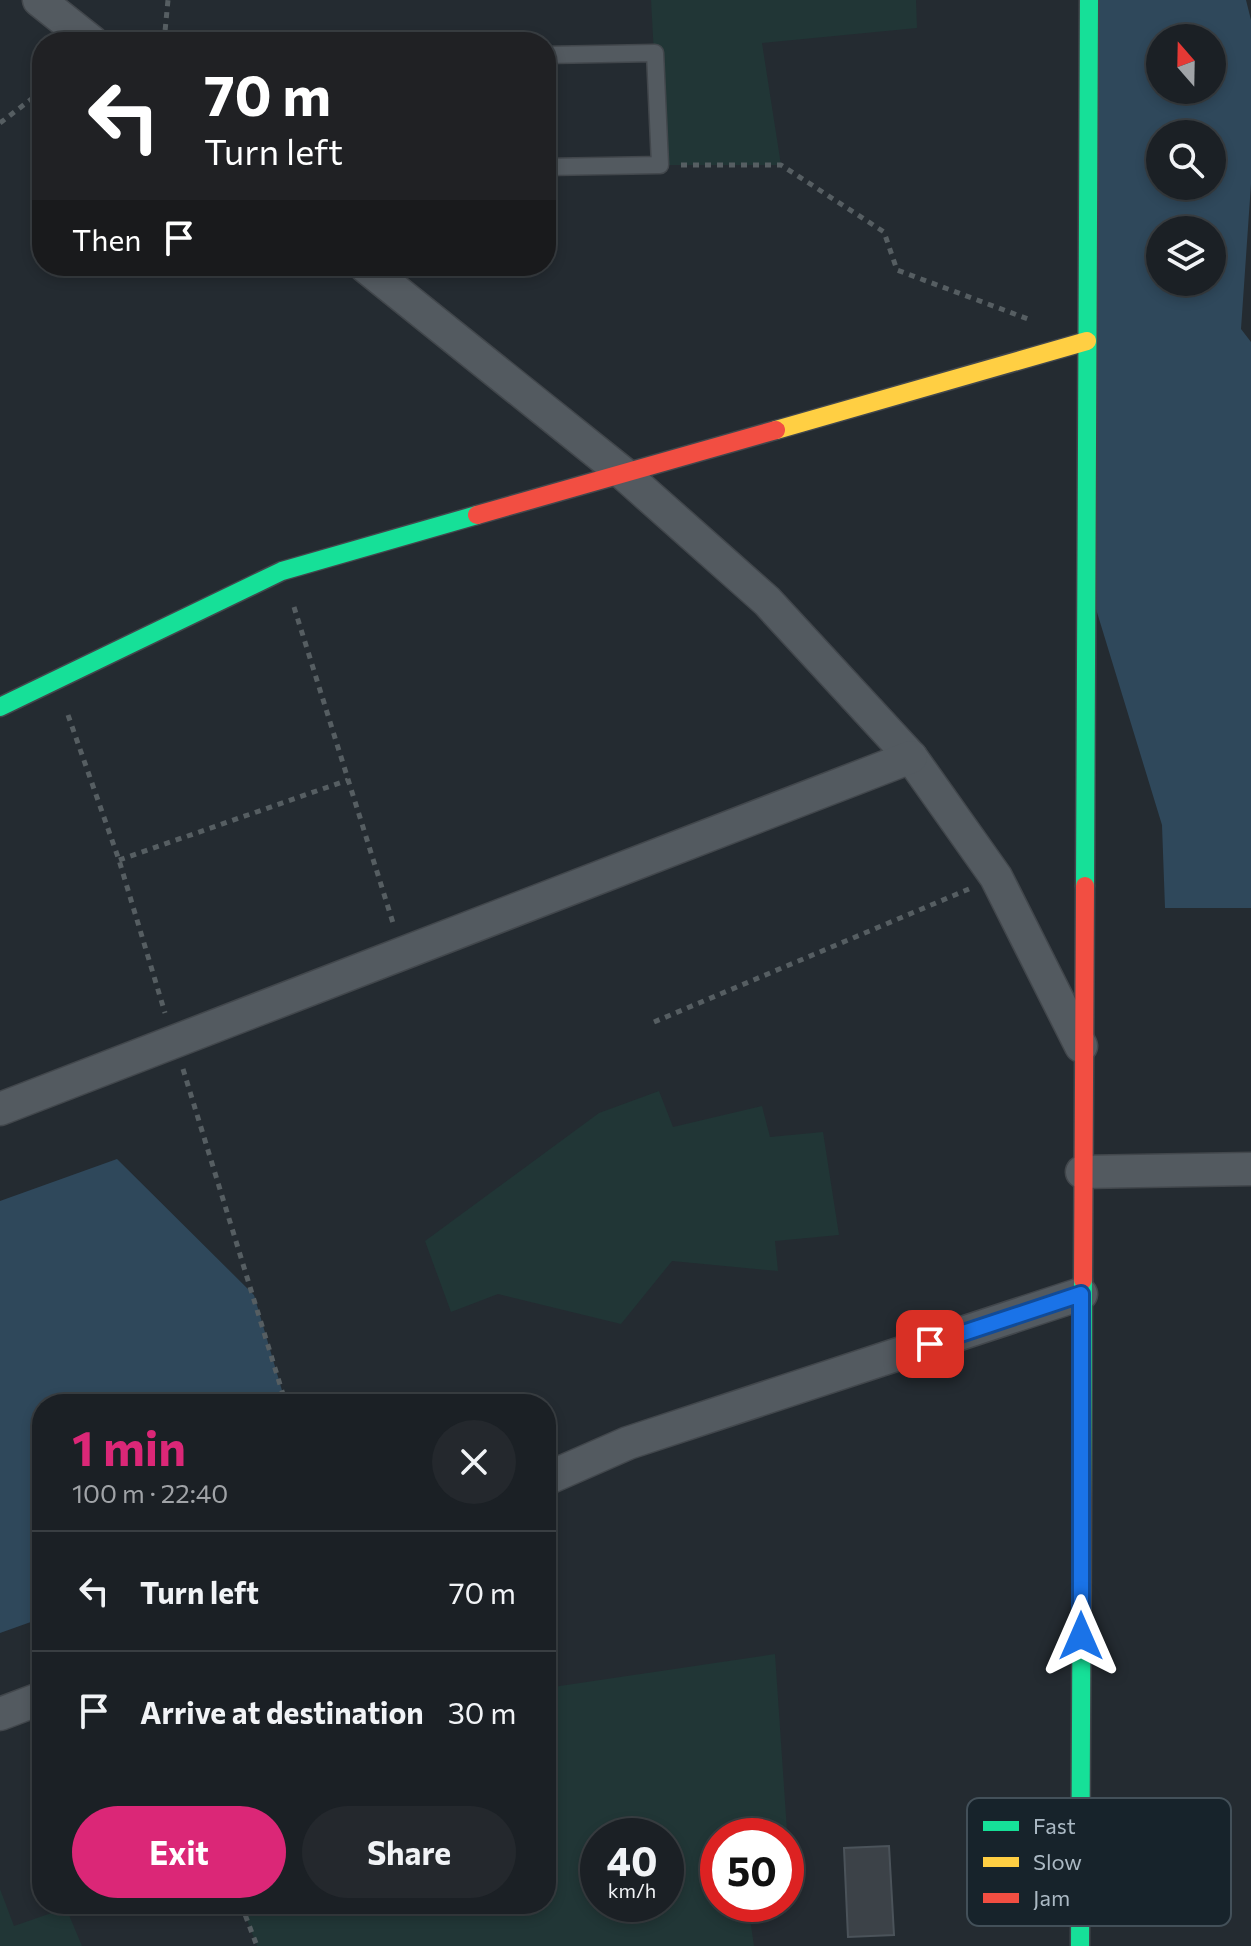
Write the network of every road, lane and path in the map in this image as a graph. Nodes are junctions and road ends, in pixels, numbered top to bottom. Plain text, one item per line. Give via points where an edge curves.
1 (39, 0) edge
2 (168, 0) edge
3 (1089, 0) edge
4 (79, 32) edge
5 (165, 32) edge
6 (556, 55) edge
7 (32, 99) edge
8 (0, 123) edge
9 (660, 165) junction
10 (556, 167) edge
11 (377, 276) edge
12 (1029, 319) dead end
13 (1087, 341) junction
14 (624, 474) junction
15 (282, 571) junction
16 (55, 680) junction
17 (0, 707) edge
18 (911, 757) junction
19 (348, 780) junction
20 (119, 860) junction
21 (996, 877) junction
22 (403, 954) junction
23 (654, 1022) dead end
24 (174, 1042) junction
25 (1082, 1049) junction
26 (0, 1109) edge
27 (1251, 1169) edge
28 (1082, 1172) junction
29 (1081, 1294) junction
30 (283, 1394) edge
31 (556, 1475) edge
32 (32, 1702) edge
33 (0, 1714) edge
34 (1080, 1798) edge
35 (245, 1914) edge
36 (1080, 1926) edge
37 (257, 1946) edge
38 (1080, 1946) edge

1 - 4 street
2 - 5 path
3 - 13 main road
6 - 9 lane via 655,53
7 - 8 path
9 - 10 lane
9 - 12 path via 781,165 884,232 897,270
11 - 14 street
13 - 14 main road
13 - 25 main road
14 - 15 main road
14 - 18 street via 767,601
15 - 16 main road
15 - 19 path
16 - 17 main road
16 - 20 path
18 - 21 street
18 - 22 street
19 - 20 path
19 - 22 path
20 - 24 path
21 - 23 path
21 - 25 street
22 - 24 street
24 - 26 street
24 - 30 path
25 - 28 main road
27 - 28 street
28 - 29 main road
29 - 31 street via 628,1443
29 - 34 main road
32 - 33 street
35 - 37 path
36 - 38 main road

